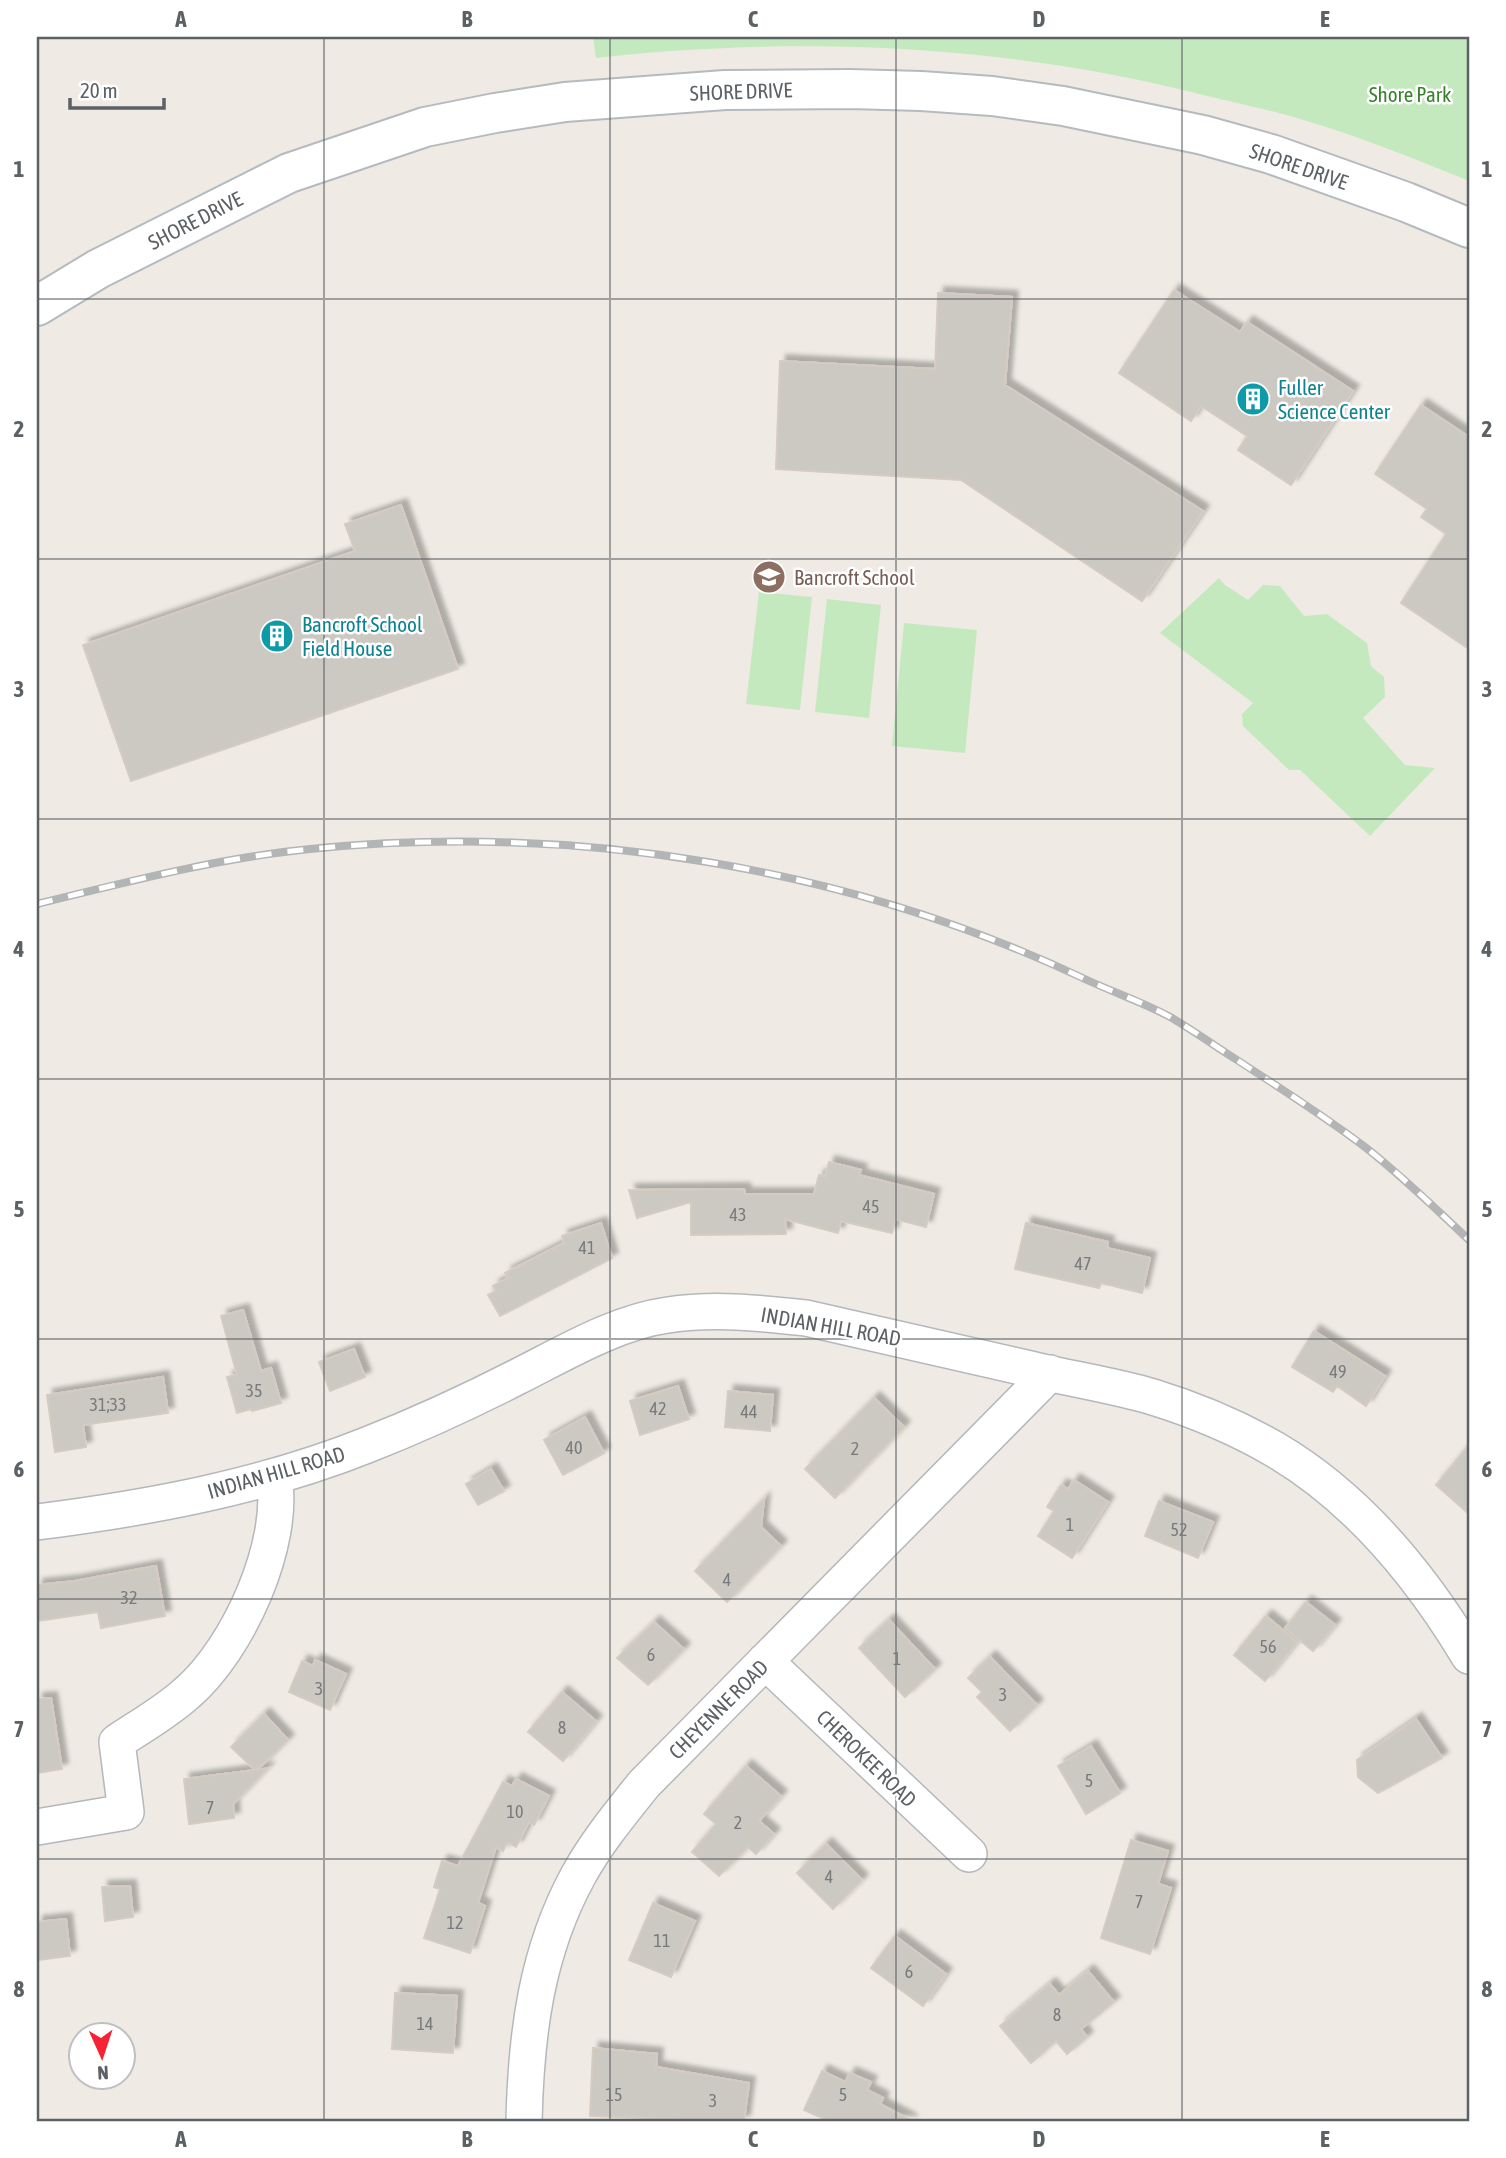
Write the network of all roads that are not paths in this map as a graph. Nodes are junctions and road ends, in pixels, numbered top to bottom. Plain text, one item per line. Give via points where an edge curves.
1 (1469, 228) edge
2 (37, 306) edge
3 (1049, 1373) junction
4 (274, 1477) junction
5 (37, 1522) edge
6 (1469, 1656) edge
7 (765, 1661) junction
8 (37, 1827) edge
9 (969, 1854) dead end
10 (524, 2121) edge

1 - 2 main road, SHORE DRIVE via 1271,155 1203,135 1063,106 921,91 725,90 565,102 425,127 289,173 109,264
3 - 4 street, INDIAN HILL ROAD via 806,1318 730,1310 667,1315 620,1328 407,1429
3 - 6 street, INDIAN HILL ROAD via 1151,1397 1213,1419 1308,1472 1388,1545 1434,1602
3 - 7 street, CHEYENNE ROAD
4 - 5 street, INDIAN HILL ROAD via 144,1506
4 - 8 street via 277,1495 265,1561 230,1639 189,1692 117,1742 126,1812
7 - 9 street, CHEROKEE ROAD
7 - 10 street, CHEYENNE ROAD via 644,1784 578,1876 540,1971 530,2020

